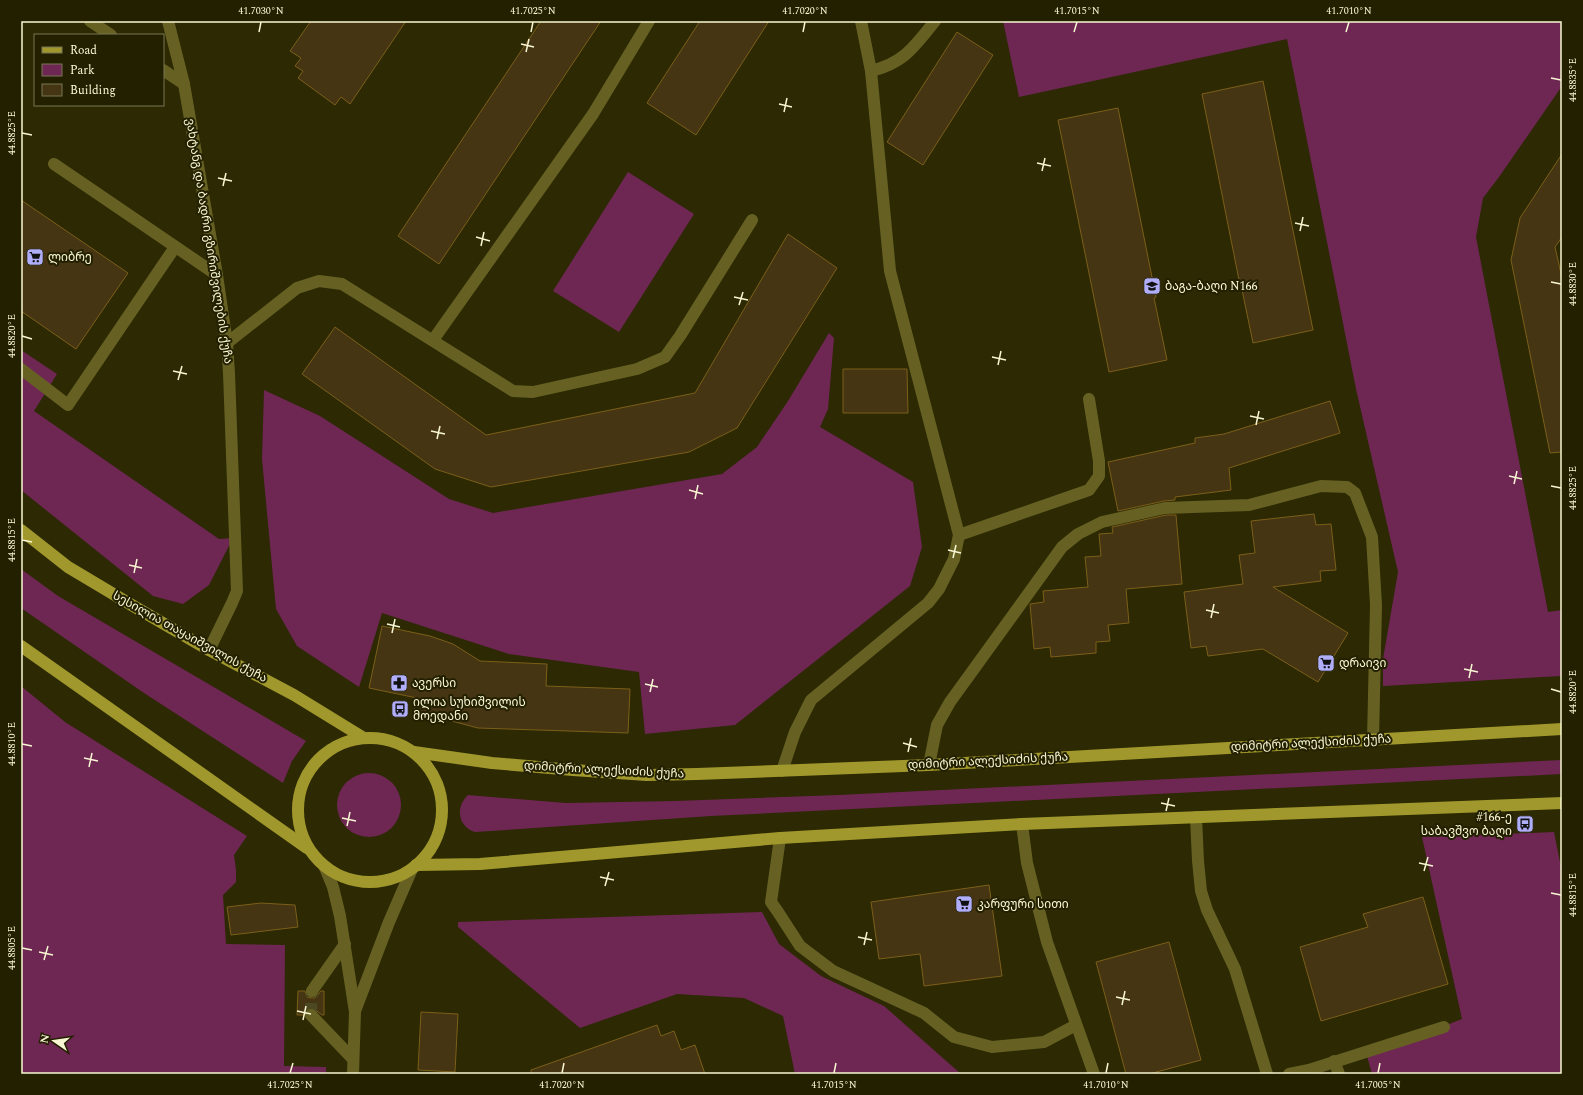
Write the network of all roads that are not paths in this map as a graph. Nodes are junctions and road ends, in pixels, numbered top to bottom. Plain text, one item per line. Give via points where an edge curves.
1 (90, 21) edge
2 (168, 21) edge
3 (649, 21) edge
4 (861, 21) edge
5 (935, 21) edge
6 (109, 34) edge
7 (164, 71) edge
8 (871, 71) junction
9 (184, 84) junction
10 (54, 164) dead end
11 (752, 220) dead end
12 (175, 246) junction
13 (217, 275) junction
14 (433, 340) junction
15 (227, 343) junction
16 (21, 369) edge
17 (1089, 399) dead end
18 (21, 530) edge
19 (959, 536) junction
20 (21, 646) edge
21 (209, 650) junction
22 (1562, 729) edge
23 (364, 738) junction
24 (1373, 740) junction
25 (414, 752) junction
26 (929, 765) junction
27 (782, 771) junction
28 (1562, 803) edge
29 (1196, 817) junction
30 (1022, 824) junction
31 (780, 838) junction
32 (308, 849) junction
33 (414, 867) junction
34 (325, 868) junction
35 (345, 944) junction
36 (312, 991) tunnel mouth
37 (355, 1012) junction
38 (311, 1015) dead end
39 (1076, 1025) junction
40 (1444, 1026) dead end
41 (353, 1059) junction
42 (1334, 1061) junction
43 (353, 1074) edge
44 (1094, 1074) edge
45 (1267, 1074) edge
46 (1289, 1074) edge
47 (1339, 1074) edge

1 - 6 street
2 - 9 street, ვახტანგ და ბადრი გზირიშვილების ქუჩა
3 - 14 street via 593,114
4 - 8 street
5 - 8 street via 910,52 893,64
7 - 9 street
8 - 19 street via 890,271
9 - 13 street, ვახტანგ და ბადრი გზირიშვილების ქუჩა
10 - 12 street
11 - 14 street via 665,357 637,369 533,392 513,391
12 - 13 street
12 - 16 street via 68,405
13 - 15 street, ვახტანგ და ბადრი გზირიშვილების ქუჩა
14 - 15 street via 342,284 319,281 297,288
15 - 21 street, ვახტანგ და ბადრი გზირიშვილების ქუჩა via 237,591
17 - 19 street via 1099,476 1089,490
18 - 21 main road, სესილია თაყაიშვილის ქუჩა via 68,567
19 - 27 street via 954,558 939,589 928,603 811,700 795,732
20 - 32 main road
21 - 23 main road, სესილია თაყაიშვილის ქუჩა via 294,695
22 - 24 main road, დიმიტრი ალექსიძის ქუჩა
23 - 25 main road via 382,738 399,743
23 - 32 main road via 344,742 325,753 311,768 301,787 297,808 300,829
24 - 26 main road, დიმიტრი ალექსიძის ქუჩა
24 - 26 street via 1376,604 1372,537 1355,493 1347,487 1321,486 1249,506 1165,508 1102,522 1078,534 1062,547 950,702 937,725
25 - 27 main road, დიმიტრი ალექსიძის ქუჩა via 492,763 647,774
25 - 33 main road via 431,772 441,795 441,821 433,846
26 - 27 main road, დიმიტრი ალექსიძის ქუჩა
28 - 29 main road
29 - 30 main road
29 - 45 street via 1201,891 1207,910 1235,969
30 - 31 main road
30 - 39 street via 1027,863 1047,942
31 - 33 main road via 480,864
31 - 39 street via 771,902 800,946 833,971 924,1013 954,1037 992,1046 1044,1042
32 - 34 main road
33 - 34 main road via 392,880 369,883 346,879
33 - 37 street via 389,922
34 - 35 street via 333,887
35 - 36 street
35 - 37 street
37 - 41 street
38 - 41 street
39 - 44 street
40 - 42 street
41 - 43 street
42 - 46 street
42 - 47 street

